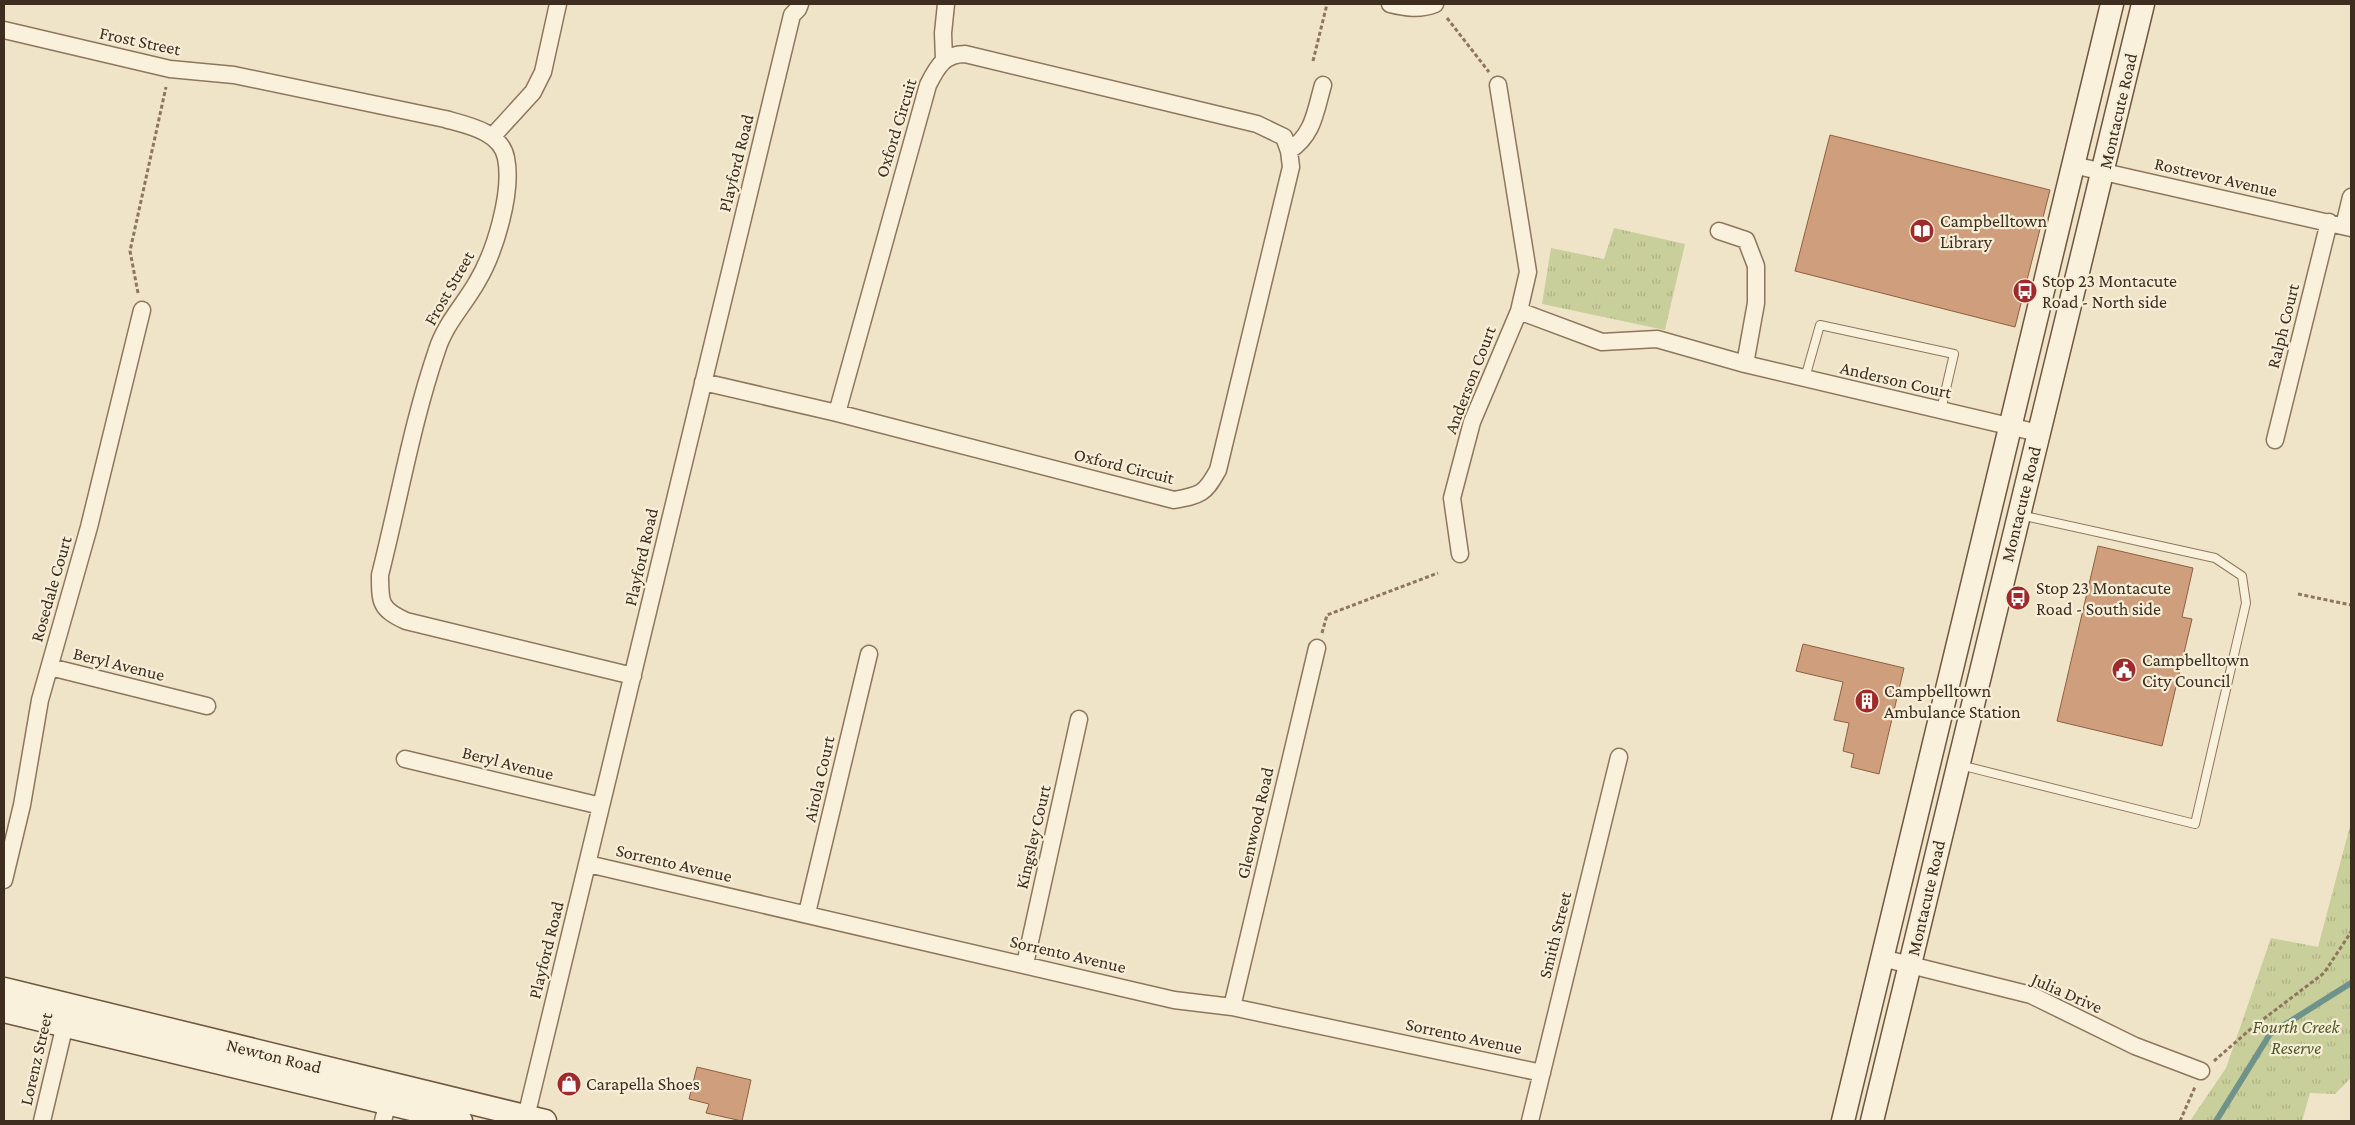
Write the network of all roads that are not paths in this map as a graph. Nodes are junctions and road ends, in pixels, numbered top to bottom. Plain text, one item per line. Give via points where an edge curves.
1 (558, 4) edge
2 (800, 4) edge
3 (946, 4) edge
4 (1390, 4) edge
5 (2112, 4) edge
6 (2144, 4) edge
7 (1439, 7) edge
8 (4, 30) edge
9 (944, 59) junction
10 (1323, 85) dead end
11 (1498, 85) road end
12 (492, 137) junction
13 (1289, 151) junction
14 (2073, 165) junction
15 (2103, 172) junction
16 (2351, 197) edge
17 (2342, 225) edge
18 (1719, 231) dead end
19 (142, 310) road end
20 (1520, 311) junction
21 (1745, 364) junction
22 (1805, 378) junction
23 (703, 382) junction
24 (1941, 411) junction
25 (837, 413) junction
26 (2011, 428) junction
27 (2038, 433) junction
28 (2275, 440) dead end
29 (2018, 515) junction
30 (1460, 554) dead end
31 (1317, 648) road end
32 (869, 654) dead end
33 (50, 667) junction
34 (633, 676) junction
35 (207, 706) dead end
36 (1079, 719) dead end
37 (1619, 757) dead end
38 (405, 759) dead end
39 (1958, 765) junction
40 (601, 806) junction
41 (588, 864) junction
42 (4, 880) edge
43 (807, 913) junction
44 (1882, 958) junction
45 (1025, 964) junction
46 (1910, 965) junction
47 (4, 990) edge
48 (1232, 1007) junction
49 (4, 1011) edge
50 (67, 1016) junction
51 (2201, 1071) road end
52 (1542, 1073) junction
53 (387, 1103) edge
54 (532, 1120) edge
55 (42, 1121) edge
56 (461, 1121) edge
57 (1530, 1121) edge
58 (1843, 1121) edge
59 (1872, 1121) edge

1 - 12 street via 543,72 533,92
2 - 23 street, Playford Road via 792,15
3 - 9 street
4 - 7 street via 1406,8
5 - 14 main road, Montacute Road
6 - 15 main road, Montacute Road
8 - 12 street, Frost Street via 170,69 234,75 445,119
9 - 13 street via 954,54 965,54 1257,124 1284,137
9 - 25 street, Oxford Circuit via 928,85
10 - 13 street via 1310,130 1302,143
11 - 20 street, Anderson Court via 1528,272
12 - 34 street, Frost Street via 506,156 507,178 496,241 488,263 452,318 437,348 380,575 383,607 406,621
13 - 25 street, Oxford Circuit via 1291,167 1218,470 1208,489 1193,497 1174,500
14 - 15 street, Rostrevor Avenue
14 - 26 main road, Montacute Road
15 - 17 street, Rostrevor Avenue
15 - 27 main road, Montacute Road
16 - 17 street, Ralph Court
17 - 28 street, Ralph Court
18 - 21 street via 1746,240 1756,266 1756,303
19 - 33 street, Rosedale Court via 89,527
20 - 21 street, Anderson Court via 1602,342 1657,340
20 - 30 street, Anderson Court via 1472,422 1452,498
21 - 22 street, Anderson Court
22 - 24 street, Anderson Court
22 - 24 lane via 1820,325 1954,354
23 - 25 street, Oxford Circuit
23 - 34 street, Playford Road
24 - 26 street, Anderson Court
26 - 27 street, Anderson Court
26 - 44 main road, Montacute Road
27 - 29 main road, Montacute Road
29 - 39 main road, Montacute Road
29 - 39 lane via 2215,558 2242,576 2246,603 2195,824
31 - 48 street, Glenwood Road
32 - 43 street, Airola Court
33 - 35 street, Beryl Avenue
33 - 42 street, Rosedale Court via 40,700 22,805
34 - 40 street, Playford Road
36 - 45 street, Kingsley Court
37 - 52 street, Smith Street
38 - 40 street, Beryl Avenue
39 - 46 main road, Montacute Road
40 - 41 street, Playford Road
41 - 43 street, Sorrento Avenue
41 - 54 street, Playford Road
43 - 45 street, Sorrento Avenue
44 - 46 street, Julia Drive
44 - 58 main road, Montacute Road
45 - 48 street, Sorrento Avenue via 1174,1000
46 - 51 street, Julia Drive via 2031,996 2135,1046
46 - 59 main road, Montacute Road
47 - 50 main road, Newton Road
48 - 52 street, Sorrento Avenue
49 - 50 main road, Newton Road
50 - 53 main road, Newton Road
50 - 55 street, Lorenz Street
52 - 57 street, Smith Street
53 - 54 main road, Newton Road
53 - 56 main road, Newton Road

